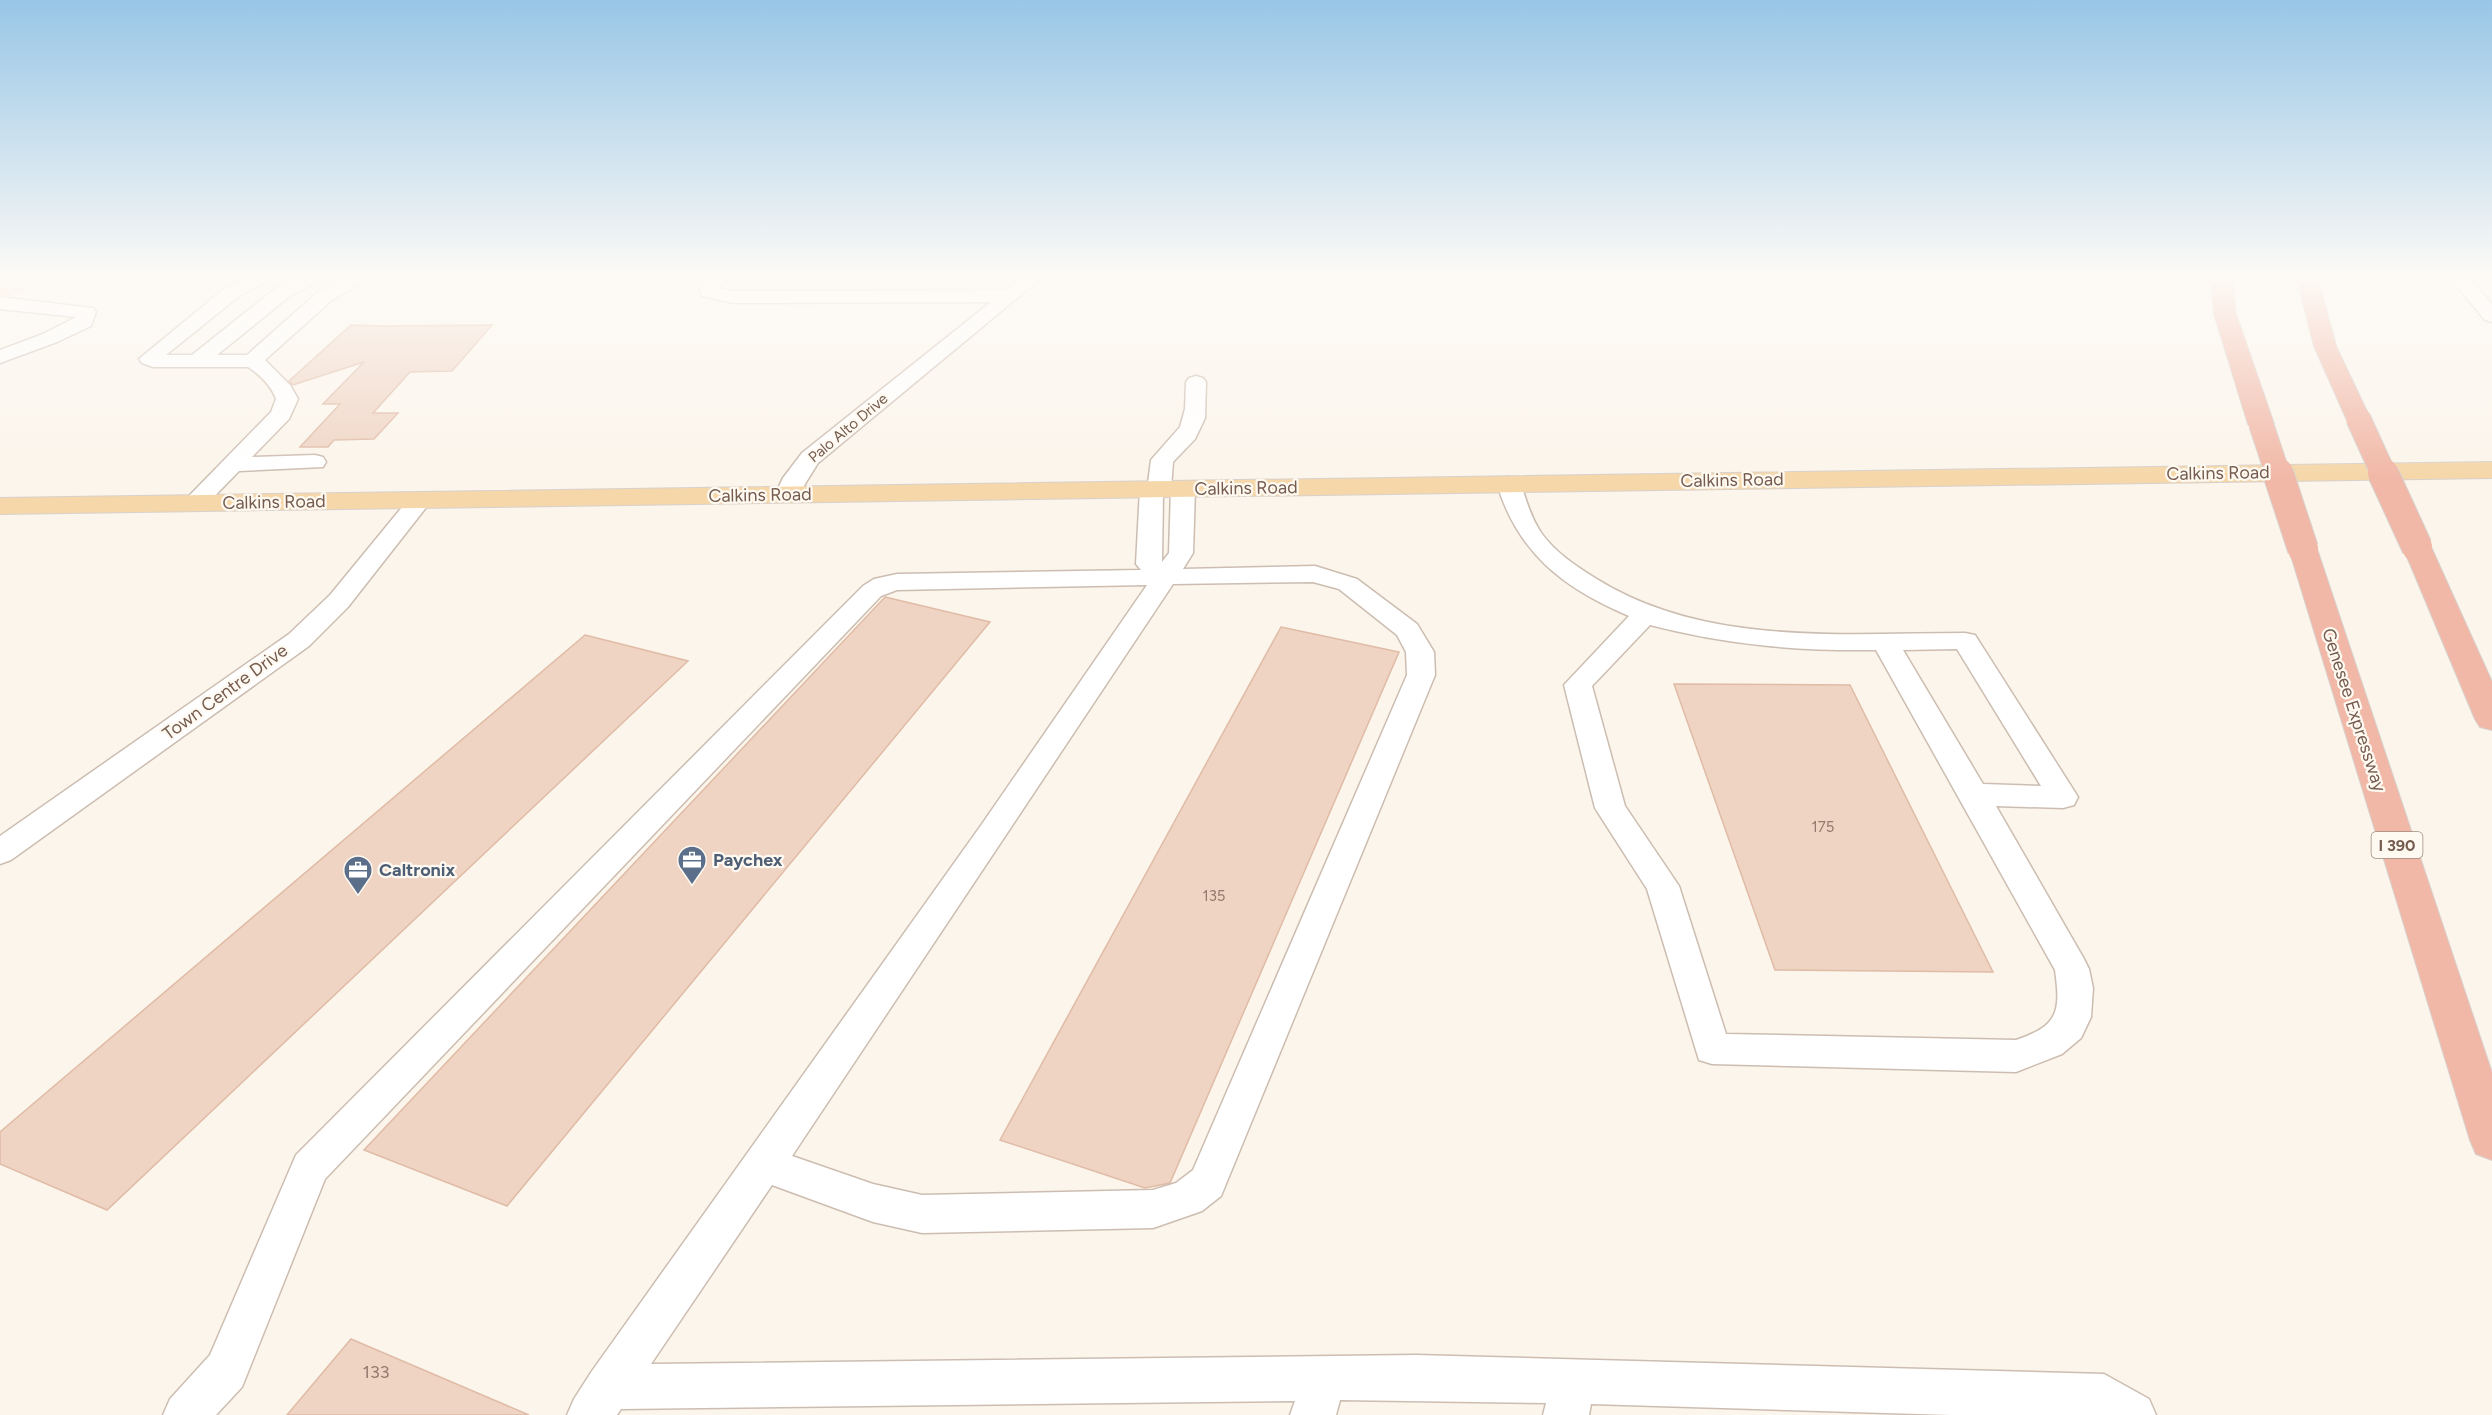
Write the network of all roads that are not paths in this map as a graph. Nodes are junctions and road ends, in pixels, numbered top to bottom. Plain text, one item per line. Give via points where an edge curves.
1 (31, 345) edge
2 (166, 345) edge
3 (217, 345) edge
4 (270, 345) edge
5 (950, 345) edge
6 (2235, 345) edge
7 (2325, 345) edge
8 (0, 357) edge
9 (252, 361) junction
10 (196, 362) junction
11 (1196, 382) dead end
12 (315, 462) dead end
13 (232, 464) junction
14 (2492, 470) edge
15 (1509, 484) junction
16 (1165, 489) junction
17 (787, 495) junction
18 (420, 500) junction
19 (195, 503) junction
20 (0, 506) edge
21 (1164, 577) junction
22 (1646, 614) junction
23 (1884, 641) junction
24 (2492, 719) edge
25 (1974, 795) junction
26 (0, 852) edge
27 (2492, 1140) edge
28 (762, 1163) junction
29 (1319, 1397) edge
30 (1570, 1398) edge
31 (599, 1401) edge
32 (186, 1415) edge
33 (2133, 1415) edge

1 - 8 street
2 - 10 street via 149,359
3 - 10 street
4 - 9 street
5 - 17 street, Palo Alto Drive via 810,458
6 - 27 highway, Genesee Expressway / I 390, bridge
7 - 24 highway, bridge
9 - 10 street
9 - 13 street via 277,382 287,399 281,414
11 - 16 street via 1192,432 1162,460
12 - 13 street
13 - 19 street
14 - 15 main road, Calkins Road
15 - 16 main road, Calkins Road
15 - 22 street via 1529,533 1545,553 1587,586
16 - 17 main road, Calkins Road
16 - 21 street via 1149,564
17 - 18 main road, Calkins Road
18 - 19 main road, Calkins Road
18 - 26 street, Town Centre Drive via 339,601 298,640
19 - 20 main road, Calkins Road
21 - 28 street via 993,832
21 - 28 street via 1315,574 1347,584 1408,630 1420,652 1421,675 1207,1184 1188,1198 1153,1209 922,1214 873,1203
21 - 32 street via 897,582 872,591 310,1168 226,1371
22 - 23 street via 1692,628 1764,640
22 - 25 street via 1578,685 1610,808 1663,886 1712,1049 2016,1056 2044,1047 2070,1028 2078,997 2072,969
23 - 25 street
23 - 25 street via 1965,641 2063,797
28 - 31 street
29 - 30 street
29 - 31 street
30 - 33 street via 2104,1397

